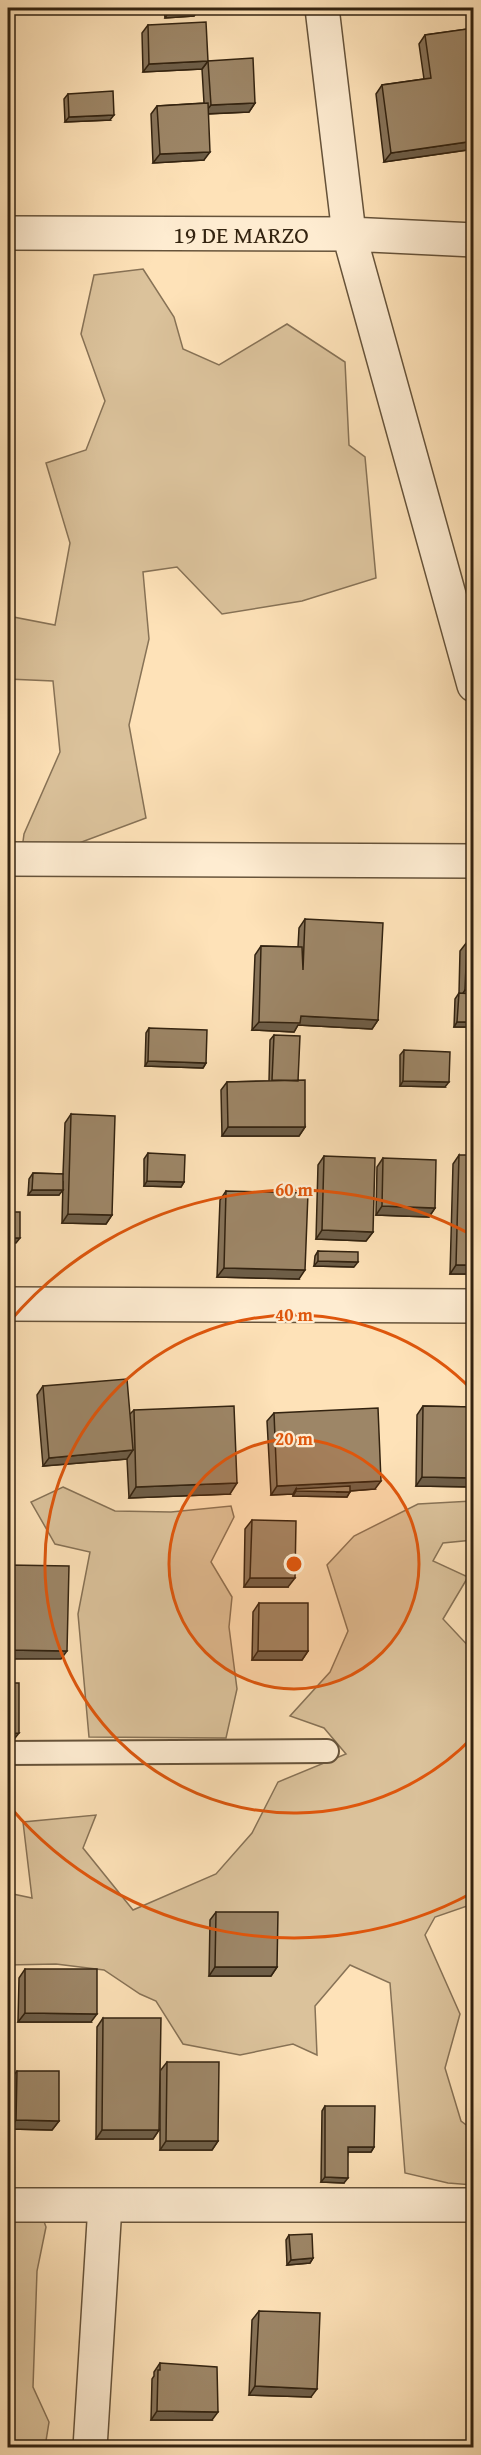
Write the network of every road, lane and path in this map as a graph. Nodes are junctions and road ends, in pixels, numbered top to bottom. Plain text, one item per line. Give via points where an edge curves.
1 (322, 8) edge
2 (8, 233) edge
3 (349, 234) junction
4 (474, 240) edge
5 (474, 685) edge
6 (8, 860) edge
7 (474, 861) edge
8 (8, 1304) edge
9 (474, 1306) edge
10 (327, 1751) dead end
11 (8, 1753) edge
12 (8, 2205) edge
13 (105, 2205) junction
14 (474, 2205) edge
15 (90, 2448) edge

1 - 3 street
2 - 3 street, 19 DE MARZO
3 - 4 street, 19 DE MARZO
3 - 5 street
6 - 7 street
8 - 9 street
10 - 11 lane
12 - 13 street
13 - 14 street
13 - 15 street

